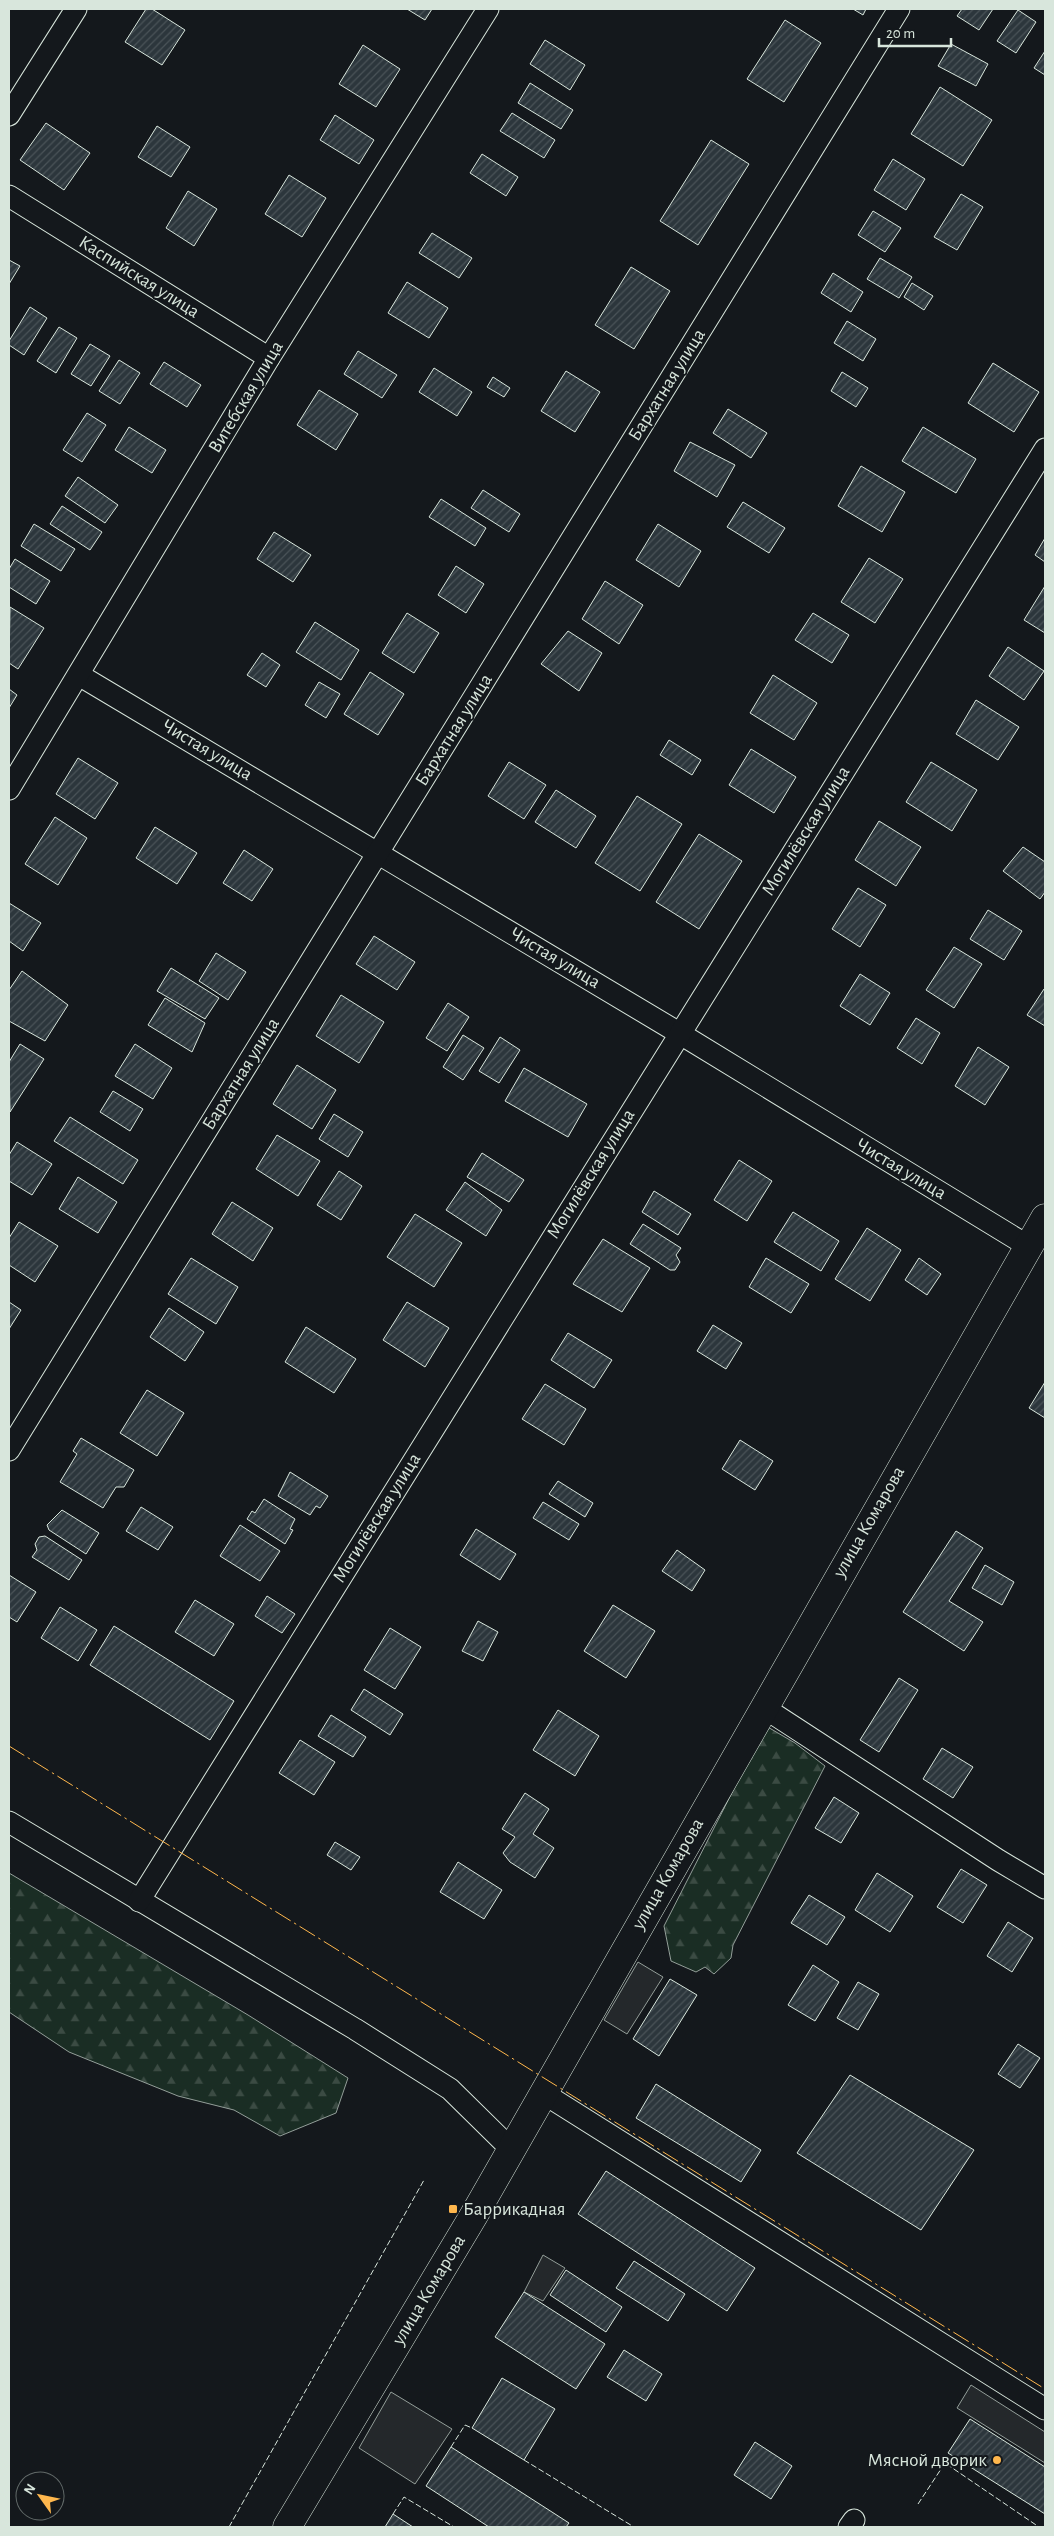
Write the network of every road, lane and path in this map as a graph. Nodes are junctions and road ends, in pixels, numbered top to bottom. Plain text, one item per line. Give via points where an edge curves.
1 (76, 9) edge
2 (488, 9) edge
3 (899, 9) edge
4 (9, 116) edge
5 (9, 196) edge
6 (269, 358) junction
7 (1045, 449) edge
8 (79, 675) junction
9 (9, 789) edge
10 (379, 852) junction
11 (679, 1033) junction
12 (1045, 1218) edge
13 (1028, 1246) junction
14 (9, 1450) edge
15 (763, 1707) junction
16 (9, 1822) edge
17 (1045, 1888) edge
18 (139, 1901) junction
19 (543, 2094) junction
20 (511, 2149) junction
21 (1045, 2409) edge
22 (287, 2527) edge

1 - 4 street
2 - 6 street, Витебская улица
3 - 10 street, Бархатная улица
5 - 6 street, Каспийская улица
6 - 8 street, Витебская улица
7 - 11 street, Могилёвская улица
8 - 9 street, Витебская улица
8 - 10 street, Чистая улица
10 - 11 street, Чистая улица
10 - 14 street, Бархатная улица
11 - 13 street, Чистая улица
11 - 18 street, Могилёвская улица
12 - 13 street, улица Комарова
13 - 15 street, улица Комарова
15 - 17 street
15 - 19 street, улица Комарова
16 - 18 street
18 - 20 street via 450,2089
19 - 20 street, улица Комарова
19 - 21 street
20 - 22 street, улица Комарова

